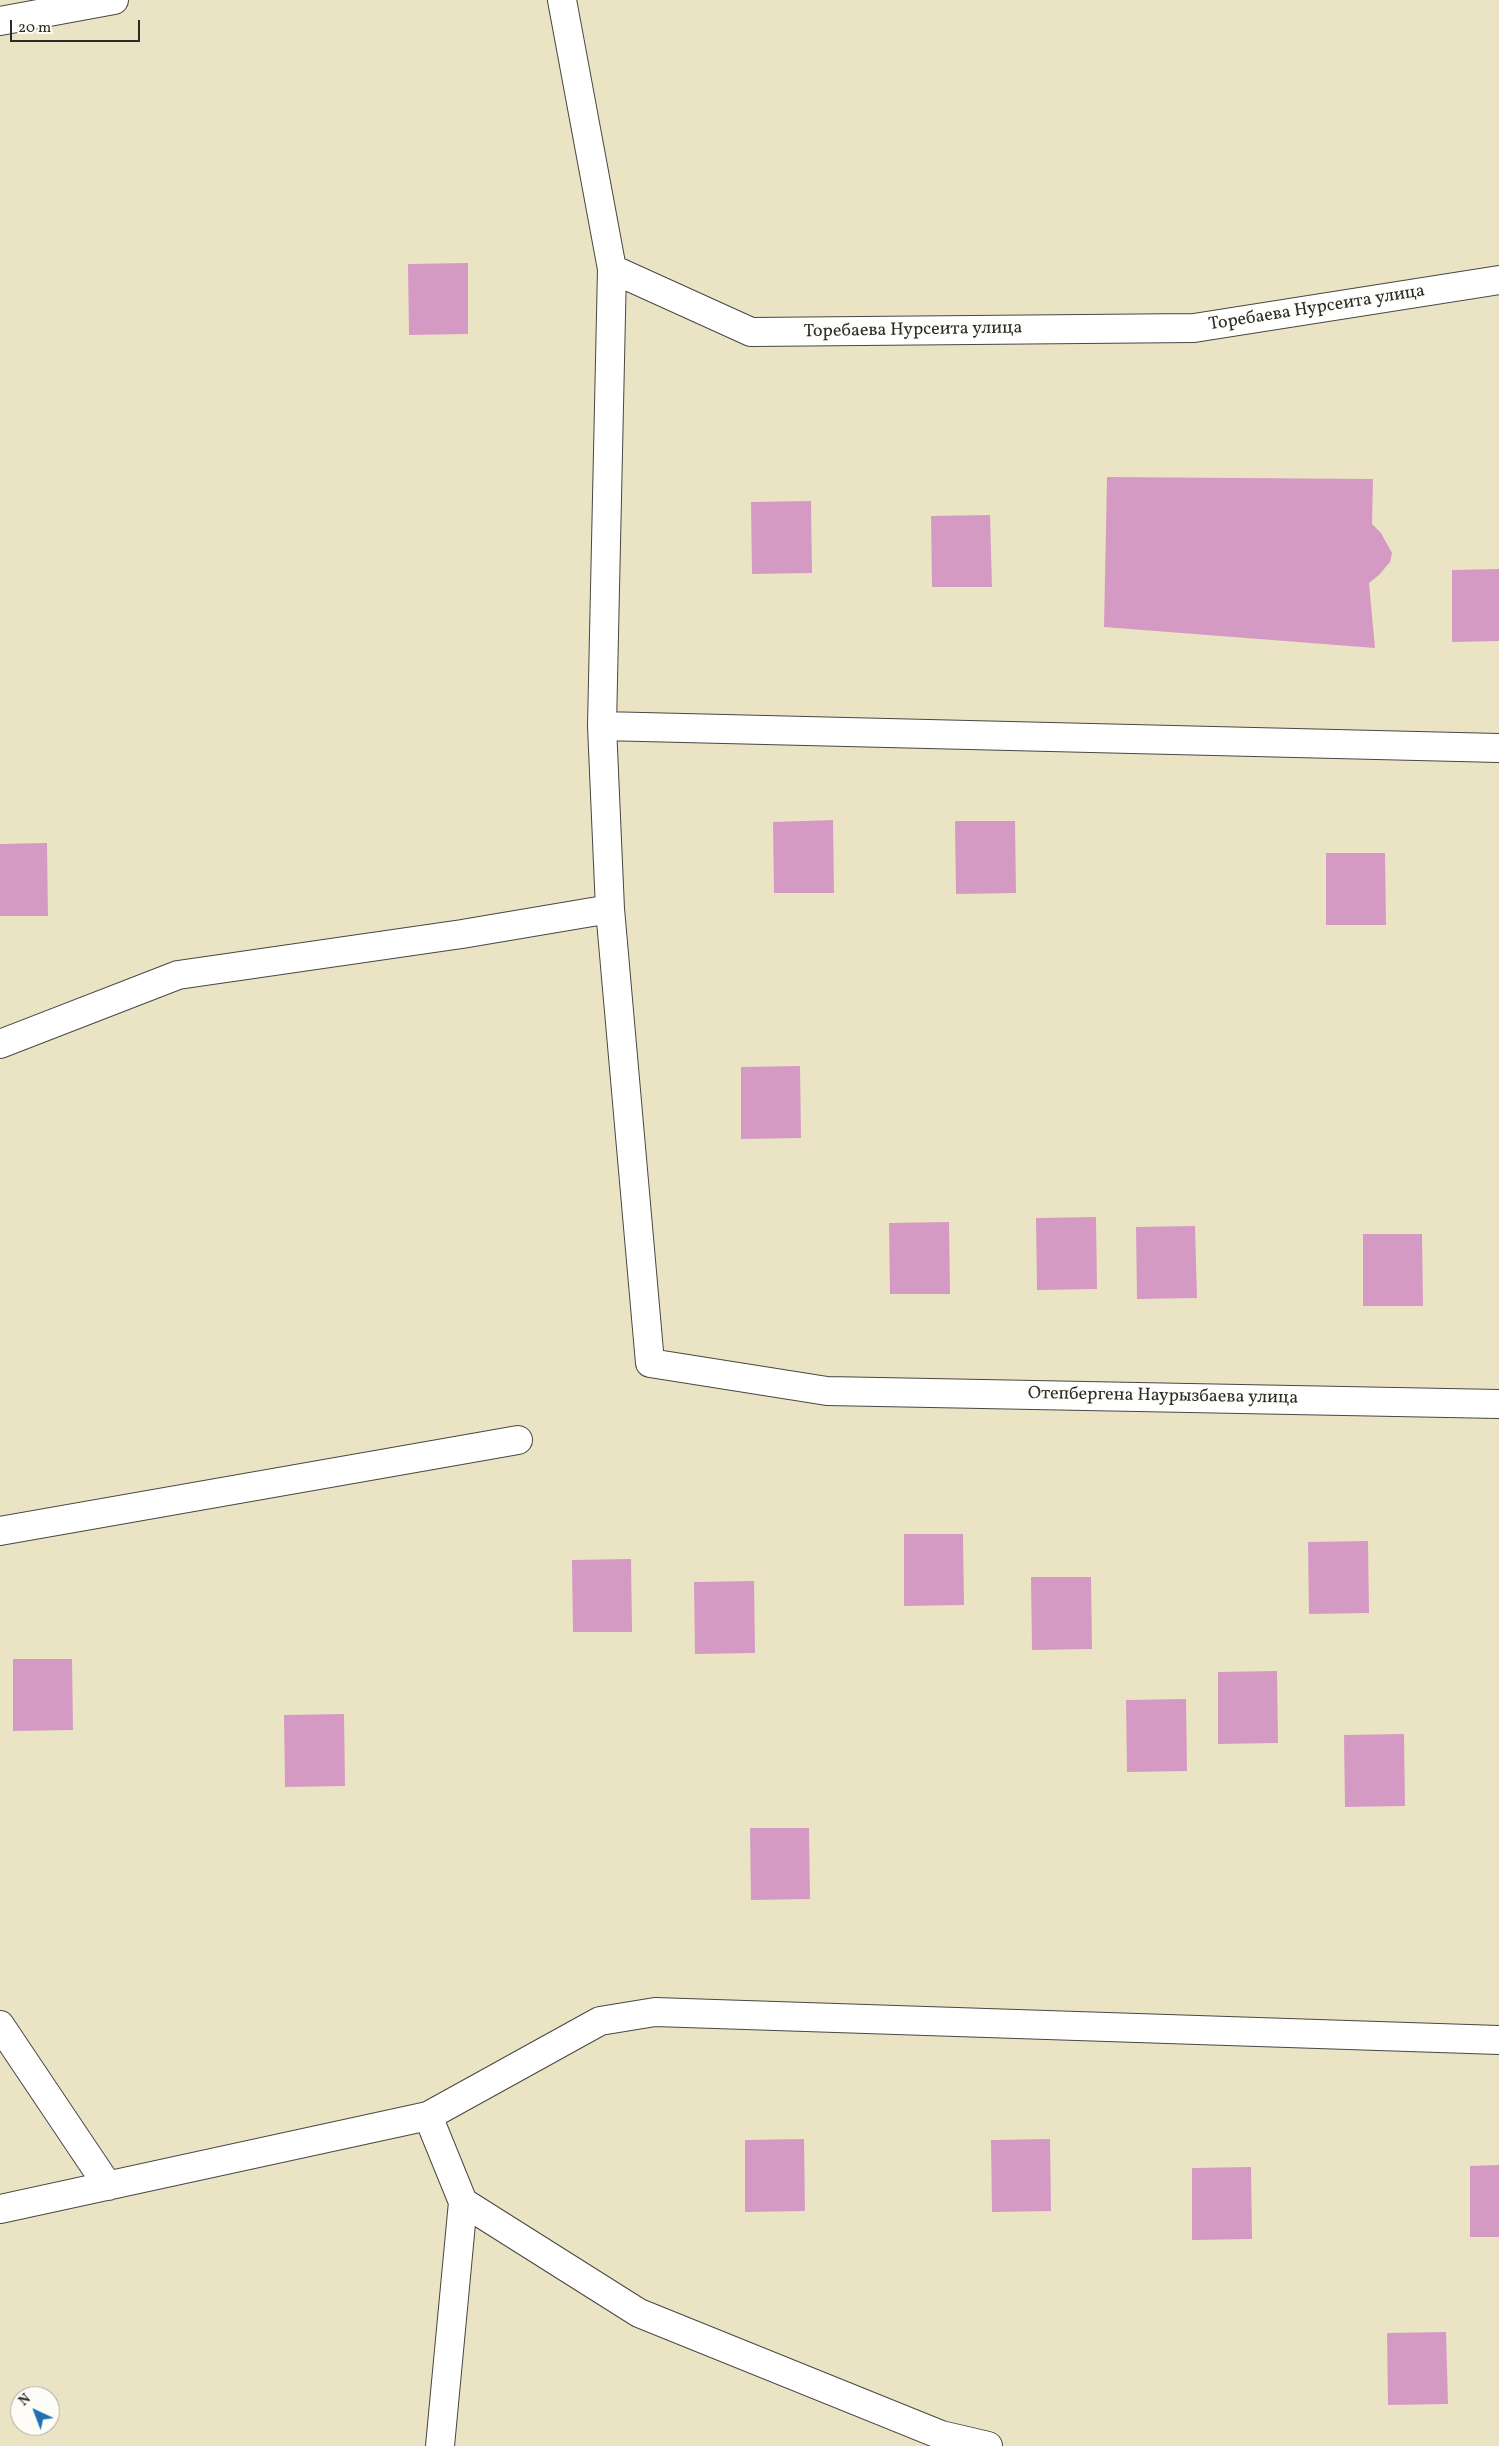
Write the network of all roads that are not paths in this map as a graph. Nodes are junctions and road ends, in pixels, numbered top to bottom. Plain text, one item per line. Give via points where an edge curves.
1 (114, 0) edge
2 (562, 0) edge
3 (0, 21) edge
4 (612, 269) junction
5 (1499, 280) edge
6 (602, 726) junction
7 (1499, 748) edge
8 (610, 909) junction
9 (0, 1044) edge
10 (1499, 1404) edge
11 (518, 1440) dead end
12 (0, 1532) edge
13 (0, 2024) edge
14 (1499, 2040) edge
15 (428, 2116) junction
16 (108, 2186) junction
17 (463, 2202) junction
18 (0, 2210) edge
19 (440, 2446) edge
20 (988, 2446) edge

1 - 3 main road
2 - 4 main road
4 - 5 main road, Торебаева Нурсеита улица via 751,332 1194,328
4 - 6 main road
6 - 7 main road
6 - 8 main road
8 - 9 main road via 178,975
8 - 10 main road, Отепбергена Наурызбаева улица via 650,1363 827,1391
11 - 12 main road
13 - 16 main road
14 - 15 main road via 655,2012 600,2021
15 - 16 main road
15 - 17 main road
16 - 18 main road
17 - 19 main road
17 - 20 main road via 639,2313 941,2434

